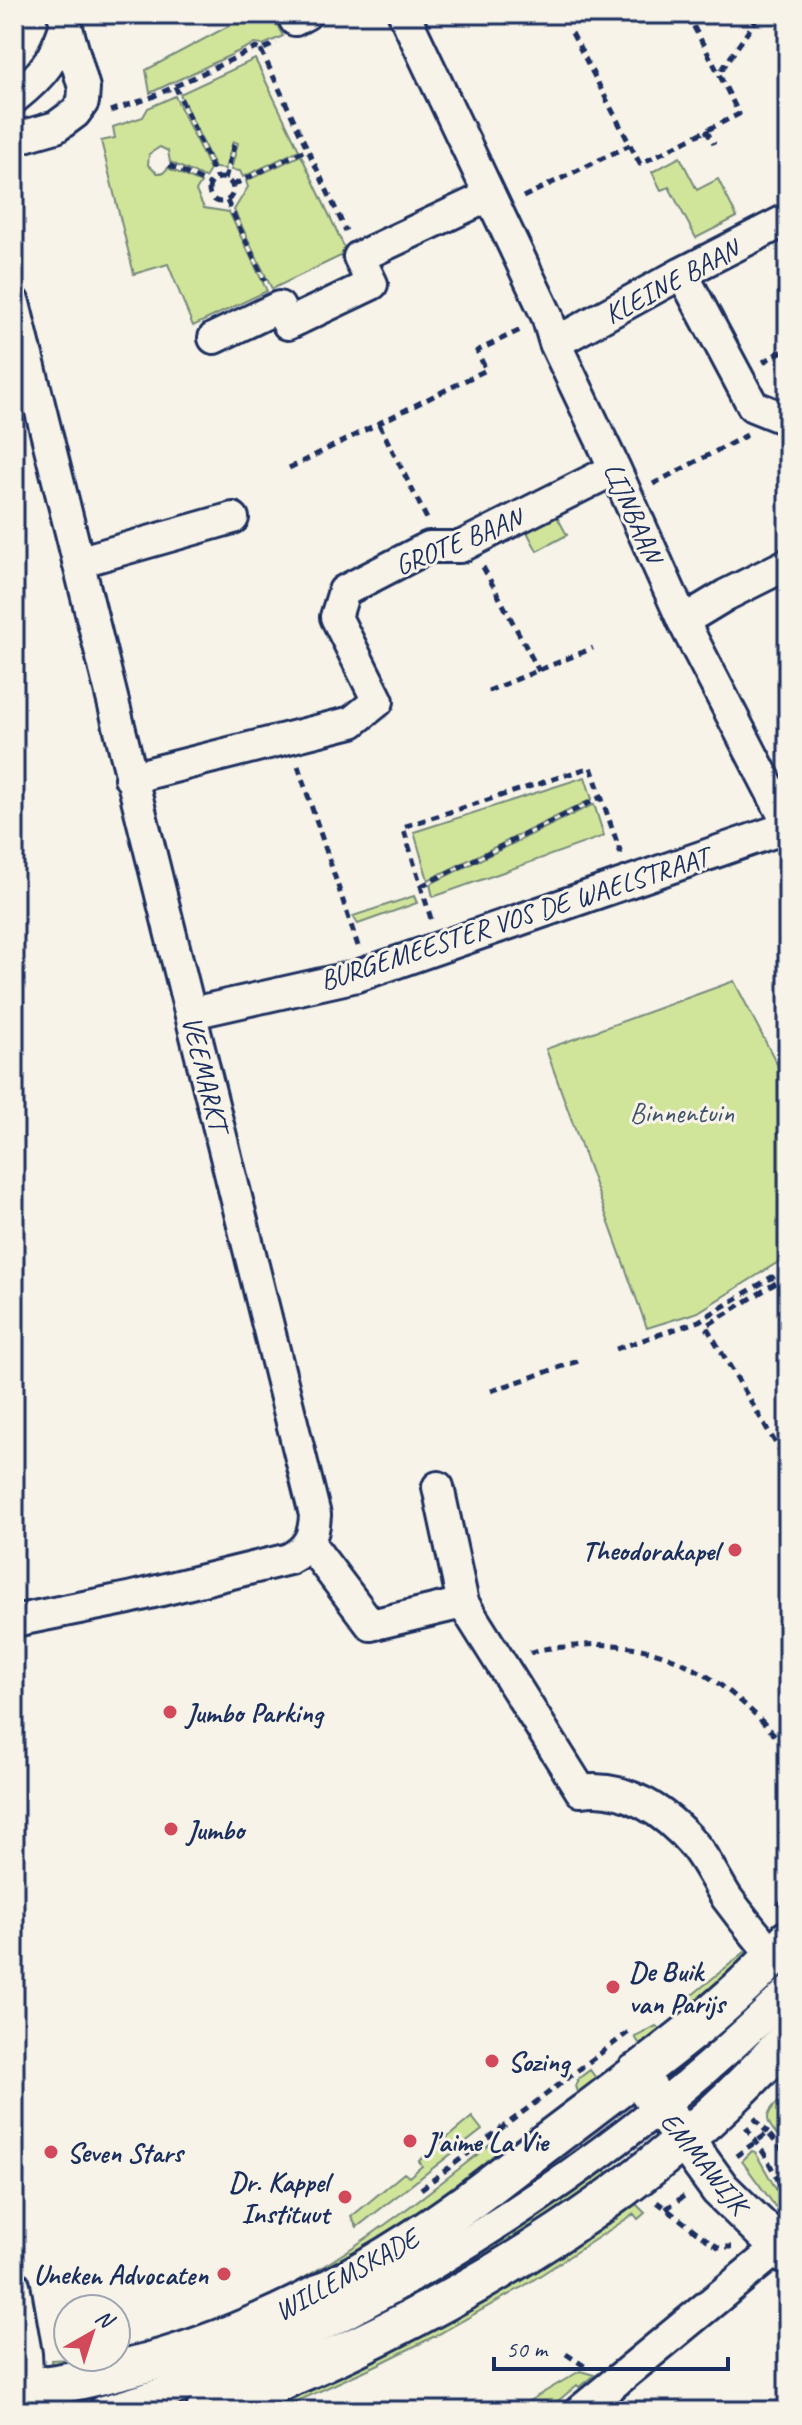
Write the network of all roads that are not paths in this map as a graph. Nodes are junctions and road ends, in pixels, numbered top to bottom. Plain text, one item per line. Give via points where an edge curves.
1 (404, 14) edge
2 (64, 19) edge
3 (14, 98) edge
4 (14, 139) edge
5 (492, 203) junction
6 (788, 219) edge
7 (682, 273) junction
8 (14, 303) edge
9 (551, 329) junction
10 (214, 338) dead end
11 (788, 420) edge
12 (615, 469) junction
13 (233, 518) dead end
14 (78, 562) junction
15 (788, 564) edge
16 (683, 621) junction
17 (130, 778) junction
18 (788, 826) edge
19 (192, 1013) junction
20 (438, 1487) dead end
21 (309, 1543) junction
22 (463, 1603) junction
23 (14, 1621) edge
24 (781, 1948) edge
25 (788, 1992) edge
26 (788, 2038) edge
27 (636, 2073) junction
28 (661, 2108) junction
29 (685, 2138) junction
30 (783, 2252) edge
31 (15, 2297) edge
32 (21, 2388) edge
33 (104, 2411) edge
34 (206, 2411) edge
35 (580, 2411) edge

1 - 5 street, LIJNBAAN
2 - 3 street via 56,54
2 - 4 street via 84,88 83,102 56,127
5 - 9 street, LIJNBAAN
5 - 10 street via 359,257 372,284 288,324 279,307
6 - 7 street, KLEINE BAAN
7 - 9 street, KLEINE BAAN
7 - 11 street via 753,406
8 - 14 street, VEEMARKT
9 - 12 street, LIJNBAAN
12 - 16 street, LIJNBAAN
12 - 17 street, GROTE BAAN via 455,544 429,547 344,591 336,617 378,701 352,722
13 - 14 street
14 - 17 street, VEEMARKT
15 - 16 street
16 - 18 street, LIJNBAAN
17 - 19 street, VEEMARKT
18 - 19 street, BURGEMEESTER VOS DE WAELSTRAAT via 367,972
19 - 21 street, VEEMARKT via 315,1515
20 - 22 street
21 - 22 street via 371,1625
21 - 23 street via 289,1559
22 - 24 street via 581,1791 621,1791 670,1822 694,1846 753,1934
24 - 27 main road, WILLEMSKADE
25 - 28 street, WILLEMSKADE
26 - 29 main road via 750,2081
27 - 28 main road, EMMAWIJK
27 - 32 main road, WILLEMSKADE via 468,2202 352,2275 182,2353 67,2383
28 - 29 main road, EMMAWIJK
28 - 33 street, WILLEMSKADE via 533,2200 396,2286 216,2375
29 - 30 main road, EMMAWIJK via 720,2189
29 - 34 main road via 615,2193 480,2282 278,2382
30 - 35 street, EMMAWIJK
31 - 32 street

